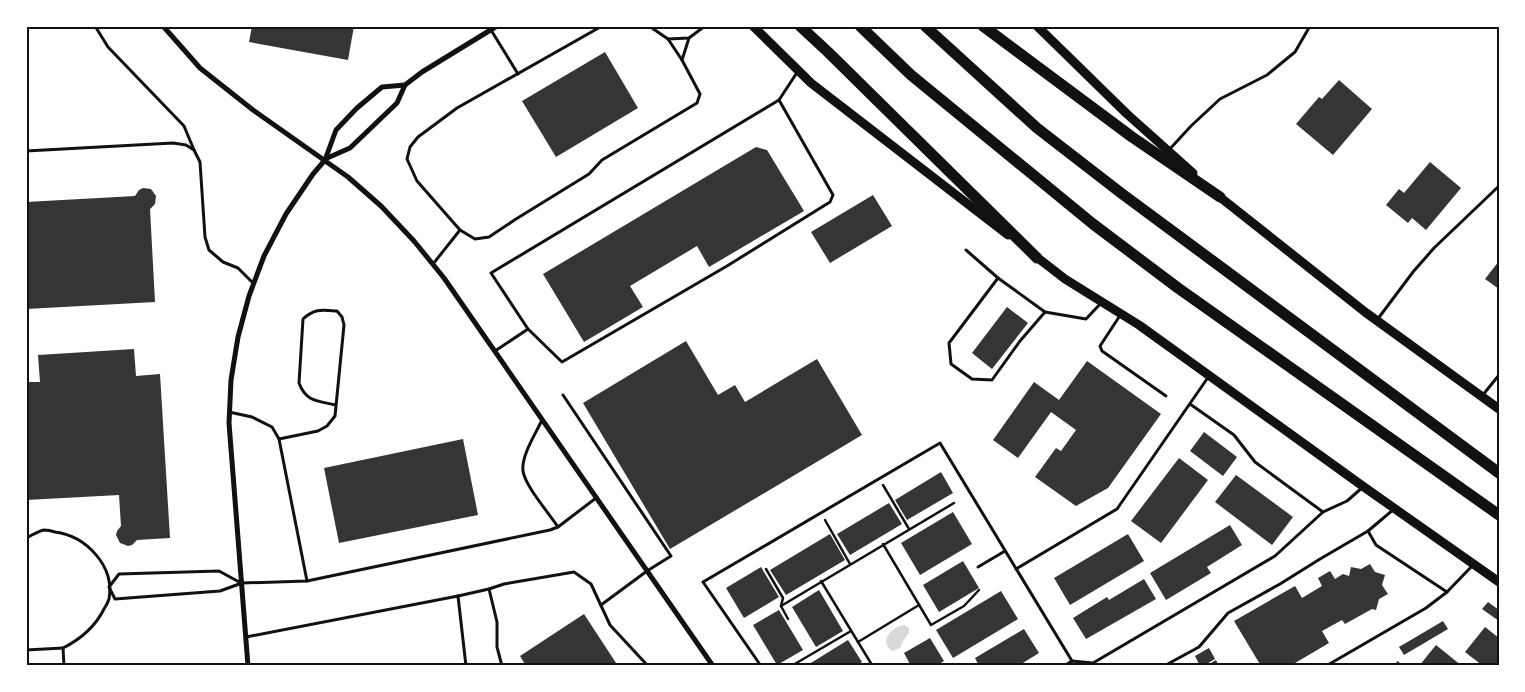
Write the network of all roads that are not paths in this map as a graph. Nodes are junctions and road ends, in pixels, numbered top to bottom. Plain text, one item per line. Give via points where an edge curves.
1 (95, 26) edge
2 (163, 26) edge
3 (498, 26) edge
4 (602, 26) edge
5 (649, 26) edge
6 (705, 26) edge
7 (753, 26) edge
8 (800, 26) edge
9 (860, 26) edge
10 (925, 26) edge
11 (983, 26) edge
12 (1037, 26) edge
13 (1310, 26) edge
14 (490, 30) junction
15 (689, 38) junction
16 (668, 39) junction
17 (682, 60) junction
18 (798, 71) junction
19 (518, 74) junction
20 (405, 85) junction
21 (779, 100) junction
22 (194, 150) junction
23 (26, 151) edge
24 (1168, 151) junction
25 (325, 160) junction
26 (1499, 186) edge
27 (1220, 198) junction
28 (460, 230) junction
29 (966, 250) dead end
30 (1037, 258) junction
31 (432, 265) junction
32 (998, 278) junction
33 (254, 284) junction
34 (1102, 302) junction
35 (1044, 312) junction
36 (1121, 314) junction
37 (1376, 320) junction
38 (528, 328) junction
39 (495, 351) junction
40 (1499, 375) edge
41 (1210, 376) junction
42 (563, 394) dead end
43 (1166, 396) dead end
44 (1482, 397) junction
45 (1190, 404) junction
46 (336, 405) junction
47 (1499, 409) edge
48 (230, 412) junction
49 (542, 419) junction
50 (279, 439) junction
51 (1499, 473) edge
52 (1364, 487) junction
53 (596, 498) junction
54 (1394, 508) junction
55 (1323, 512) junction
56 (1499, 515) edge
57 (558, 526) junction
58 (1368, 531) junction
59 (26, 538) edge
60 (1005, 551) junction
61 (1474, 564) junction
62 (978, 568) dead end
63 (1016, 568) junction
64 (647, 570) junction
65 (307, 581) junction
66 (1499, 582) edge
67 (242, 583) junction
68 (109, 587) junction
69 (489, 588) junction
70 (1447, 592) junction
71 (458, 596) junction
72 (601, 605) junction
73 (246, 637) junction
74 (63, 648) junction
75 (26, 650) edge
76 (1072, 661) junction
77 (64, 666) edge
78 (248, 666) edge
79 (466, 666) edge
80 (502, 666) edge
81 (648, 666) edge
82 (713, 666) edge
83 (761, 666) edge
84 (1064, 666) edge
85 (1164, 666) edge
86 (1326, 666) edge

1 - 22 lane via 108,47 184,126
2 - 25 street via 200,68
3 - 14 street
4 - 19 lane
5 - 16 lane
6 - 15 lane
7 - 18 main road
8 - 30 highway
9 - 56 highway via 911,75 1092,224
10 - 51 highway via 1045,134 1128,199
11 - 27 highway via 1132,138
12 - 24 main road
13 - 24 lane via 1295,52 1267,75 1220,99
14 - 19 lane
14 - 20 street
15 - 16 lane
15 - 17 lane
16 - 17 lane
17 - 28 lane via 700,94 697,103 602,160 589,174 489,237 475,239
18 - 21 lane
18 - 30 main road
19 - 28 lane via 457,108 418,137 410,147 407,159 417,181
20 - 25 street via 398,103 350,148
20 - 25 street via 382,87 357,108 336,130
21 - 38 lane via 492,273
21 - 38 lane via 833,195 830,202 562,362
22 - 23 lane via 173,143
22 - 33 lane via 200,162 208,250 223,262 238,268
24 - 27 main road
25 - 31 street via 381,206
25 - 33 street via 286,214 264,256
26 - 37 lane via 1434,248
27 - 37 main road
28 - 31 lane
29 - 32 lane
30 - 34 main road
31 - 39 street
32 - 35 lane
32 - 35 lane via 949,343 952,364 972,379 992,380
33 - 48 street via 238,337
34 - 35 lane via 1086,319
34 - 36 main road
36 - 41 main road
36 - 43 lane via 1100,346 1102,351
37 - 44 main road
38 - 39 lane
39 - 49 street
40 - 44 lane
41 - 45 lane
41 - 52 main road
42 - 64 lane via 671,556
44 - 47 main road
45 - 55 lane via 1234,435 1255,462
45 - 63 lane via 1117,509
46 - 46 lane via 344,325 337,311 316,310 303,319 299,383 312,400
46 - 50 lane via 334,416 318,432
48 - 50 lane via 252,417 272,427
48 - 67 street
49 - 53 street
49 - 57 lane via 524,457 522,471
50 - 65 lane
52 - 54 main road
52 - 55 lane
53 - 57 lane
53 - 64 street
54 - 58 lane
54 - 61 main road
55 - 76 lane via 1275,556 1093,663
57 - 65 lane
58 - 70 lane via 1376,545
58 - 85 lane via 1228,613 1200,646
59 - 68 lane via 43,530 64,533 80,540 93,550 106,569
60 - 62 lane
60 - 63 lane
60 - 83 lane via 940,443 703,582
61 - 66 main road
61 - 70 lane
63 - 76 lane
64 - 72 lane
64 - 82 street
65 - 67 lane
67 - 68 lane via 220,591 115,599
67 - 68 lane via 219,571 119,574
67 - 73 street
68 - 74 lane via 109,600 91,629
69 - 71 lane
69 - 72 lane via 574,572 591,584
69 - 80 lane via 498,622 497,648
70 - 86 lane via 1426,608
71 - 73 lane
71 - 79 lane
72 - 81 lane via 610,625
73 - 78 street
74 - 75 lane
74 - 77 lane
76 - 84 lane

